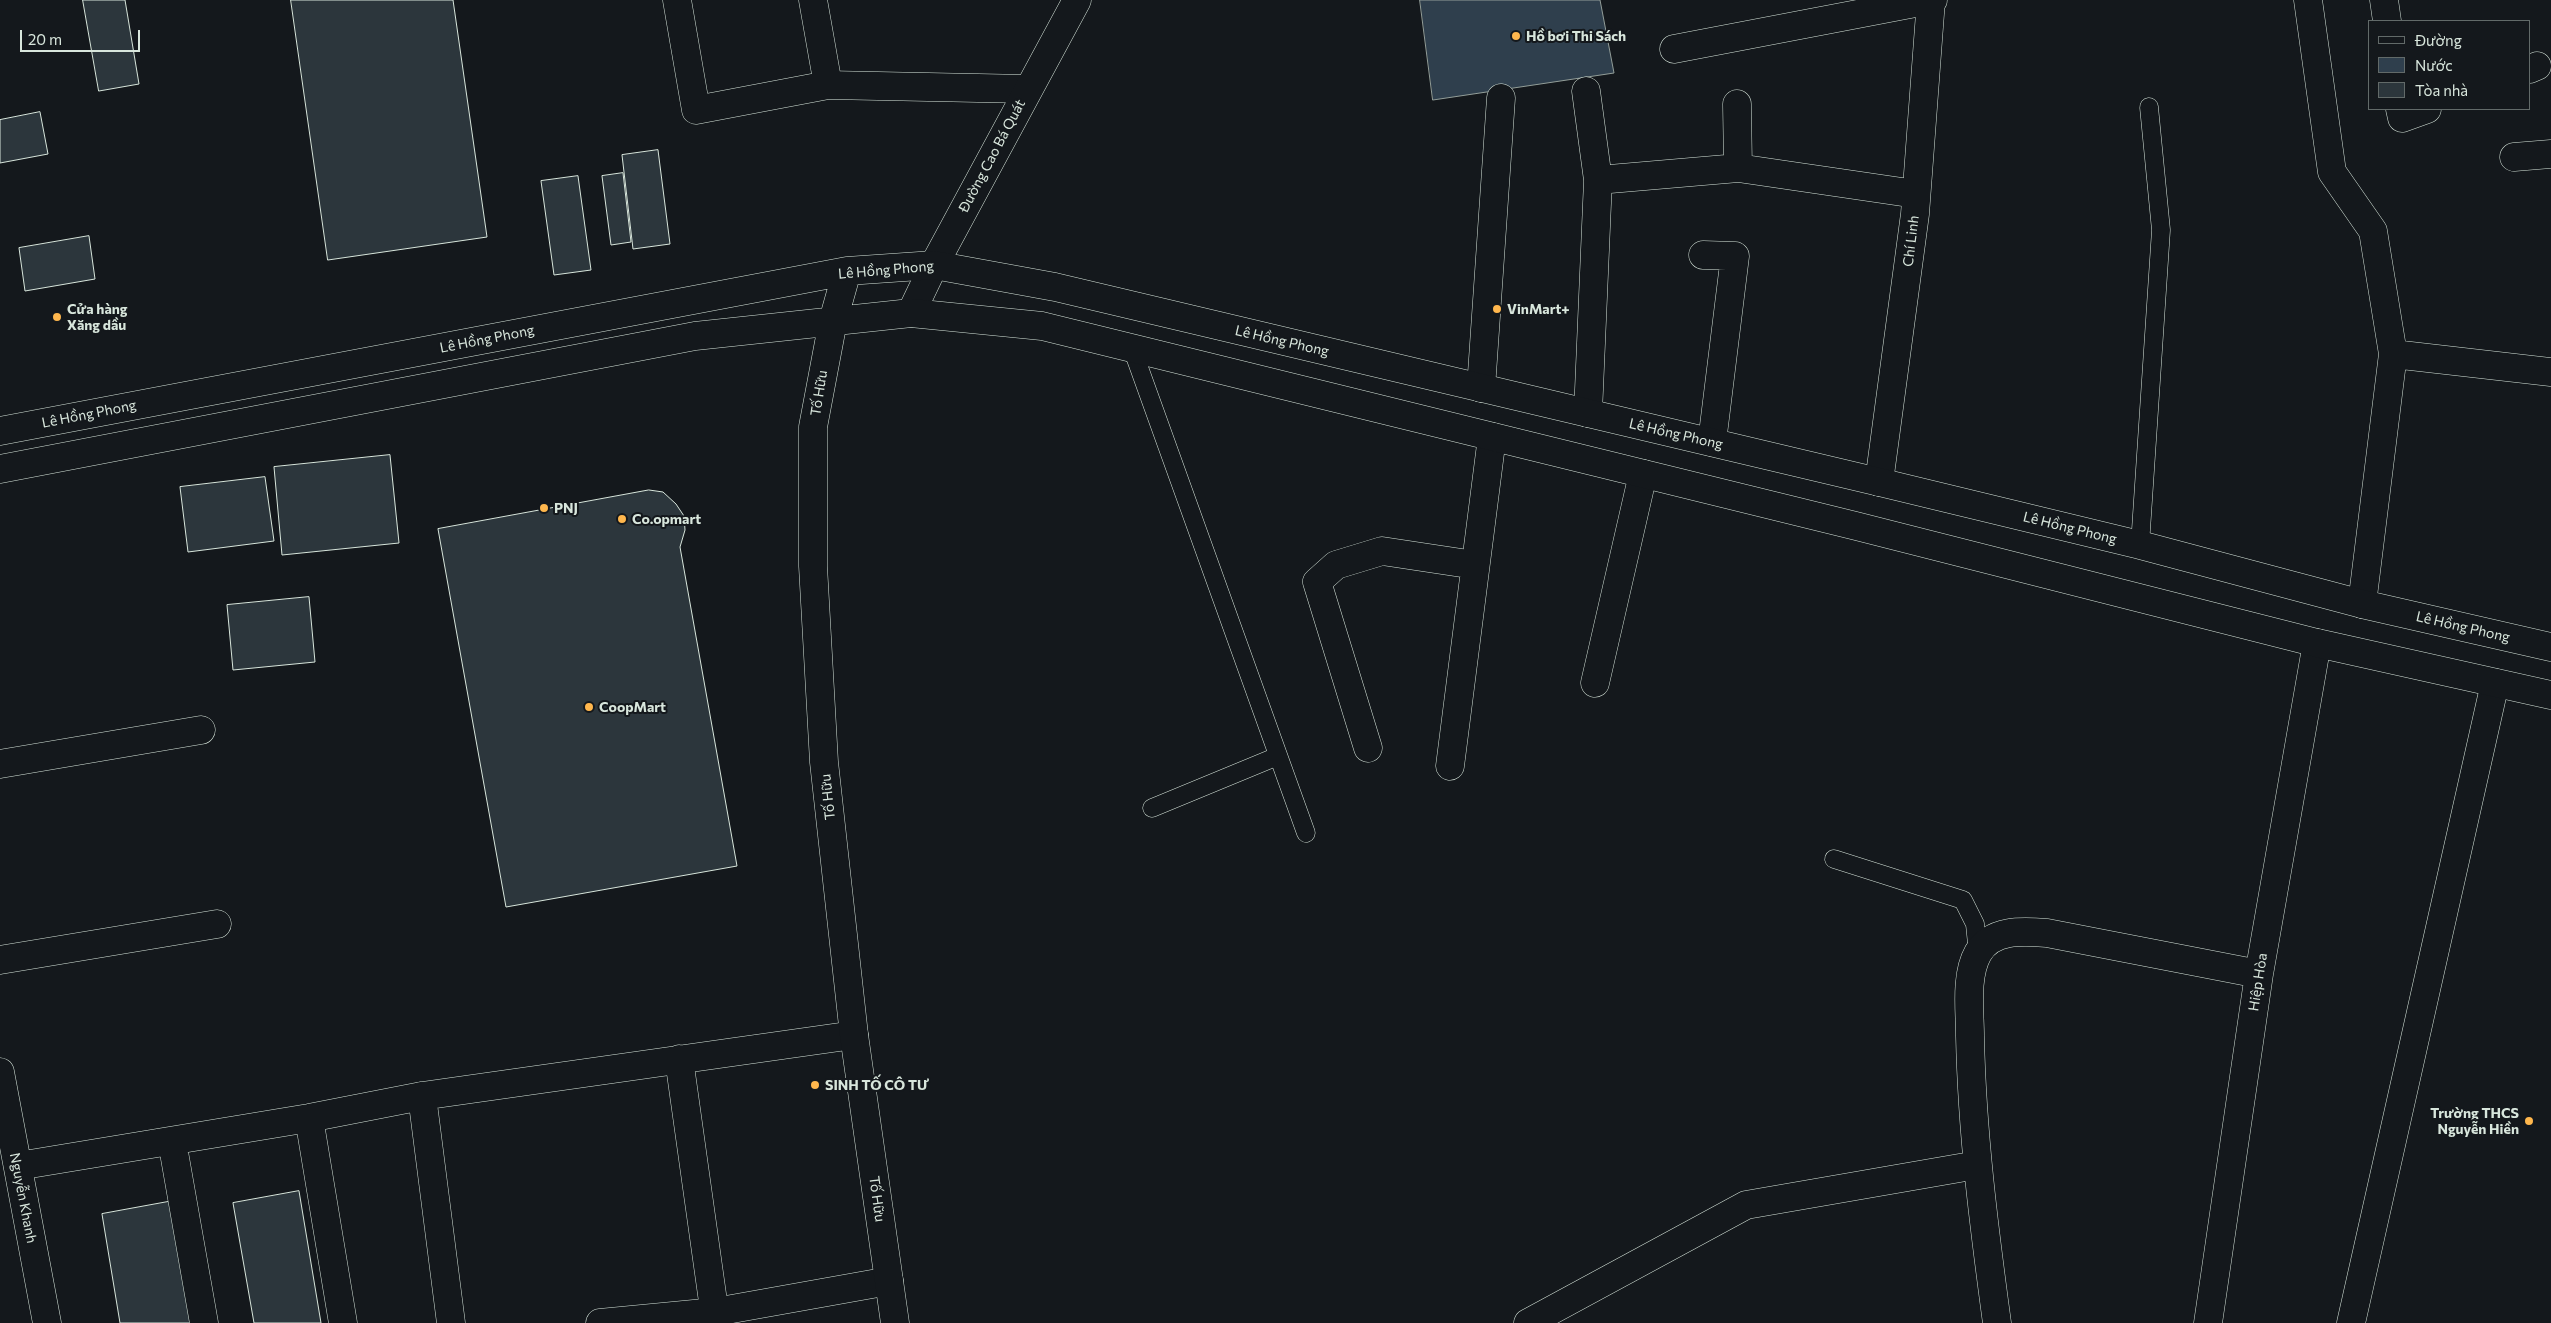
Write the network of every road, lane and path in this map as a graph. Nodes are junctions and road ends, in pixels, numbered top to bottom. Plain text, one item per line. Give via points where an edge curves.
1 (677, 0) edge
2 (813, 0) edge
3 (1077, 0) edge
4 (1932, 0) edge
5 (2308, 0) edge
6 (2384, 0) edge
7 (2388, 20) edge
8 (1674, 49) dead end
9 (828, 85) junction
10 (1028, 89) junction
11 (1586, 91) dead end
12 (1501, 98) dead end
13 (1737, 104) dead end
14 (2149, 107) dead end
15 (2400, 110) edge
16 (2424, 110) edge
17 (2551, 154) edge
18 (2514, 157) dead end
19 (1738, 168) junction
20 (1598, 180) junction
21 (1916, 194) junction
22 (1703, 255) dead end
23 (934, 265) junction
24 (847, 271) junction
25 (911, 313) junction
26 (833, 321) junction
27 (1132, 348) junction
28 (2393, 354) junction
29 (2551, 372) edge
30 (1481, 388) junction
31 (1588, 413) junction
32 (0, 430) edge
33 (1492, 437) junction
34 (1712, 442) junction
35 (0, 469) edge
36 (1643, 474) junction
37 (1879, 482) junction
38 (2140, 545) junction
39 (1475, 564) junction
40 (2362, 604) junction
41 (2317, 643) junction
42 (2551, 647) edge
43 (1594, 683) dead end
44 (2495, 683) junction
45 (2551, 696) edge
46 (201, 730) dead end
47 (1368, 748) dead end
48 (1278, 756) junction
49 (0, 764) edge
50 (1450, 766) dead end
51 (1152, 808) dead end
52 (1306, 833) dead end
53 (1834, 859) dead end
54 (217, 924) dead end
55 (1978, 954) junction
56 (0, 960) edge
57 (2259, 974) junction
58 (854, 1034) junction
59 (679, 1059) junction
60 (0, 1072) edge
61 (422, 1096) junction
62 (309, 1118) junction
63 (172, 1141) junction
64 (1977, 1165) junction
65 (18, 1166) junction
66 (889, 1282) junction
67 (716, 1317) edge
68 (47, 1323) edge
69 (204, 1323) edge
70 (343, 1323) edge
71 (450, 1323) edge
72 (600, 1323) edge
73 (895, 1323) edge
74 (1528, 1323) edge
75 (1997, 1323) edge
76 (2208, 1323) edge
77 (2351, 1323) edge

1 - 9 street via 696,110
2 - 9 street
3 - 10 street, Đường Cao Bá Quát
4 - 8 street
4 - 21 street, Chí Linh
5 - 28 street via 2332,172 2373,231
6 - 7 street
9 - 10 street
10 - 23 street, Đường Cao Bá Quát
11 - 20 street
12 - 30 street
13 - 19 street
14 - 38 lane via 2161,230
15 - 16 street via 2402,118
17 - 18 street
19 - 20 street
19 - 21 street
20 - 31 street
21 - 37 street, Chí Linh
22 - 34 street via 1735,256
23 - 24 street, Lê Hồng Phong
23 - 25 street, Đường Cao Bá Quát
23 - 30 street, Lê Hồng Phong via 1054,287
24 - 26 street, Tố Hữu
24 - 32 street, Lê Hồng Phong
25 - 26 street
25 - 27 street via 1042,326
26 - 35 street via 695,336
26 - 58 street, Tố Hữu via 813,427 813,566 824,762
27 - 33 street
27 - 48 lane
28 - 29 street
28 - 40 street
30 - 31 street, Lê Hồng Phong
31 - 34 street, Lê Hồng Phong
33 - 36 street
33 - 39 street
34 - 37 street, Lê Hồng Phong
36 - 41 street
36 - 43 street
37 - 38 street, Lê Hồng Phong
38 - 40 street, Lê Hồng Phong
39 - 47 street via 1382,550 1336,565 1317,582
39 - 50 street
40 - 42 street, Lê Hồng Phong
41 - 44 street
41 - 57 street, Hiệp Hòa
44 - 45 street
44 - 77 street
46 - 49 street
48 - 51 lane
48 - 52 lane
53 - 55 lane via 1962,900 1975,924
54 - 56 street
55 - 57 street via 1989,940 2004,934 2032,932
55 - 64 street via 1971,977 1970,1009 1971,1107
57 - 76 street, Hiệp Hòa
58 - 59 street
58 - 66 street, Tố Hữu
59 - 61 street
59 - 67 street
60 - 65 street, Nguyễn Khanh
61 - 62 street
61 - 71 street
62 - 63 street
62 - 70 street
63 - 65 street
63 - 69 street
64 - 74 street via 1746,1205
64 - 75 street
65 - 68 street, Nguyễn Khanh
66 - 67 street
66 - 73 street, Tố Hữu
67 - 72 street

